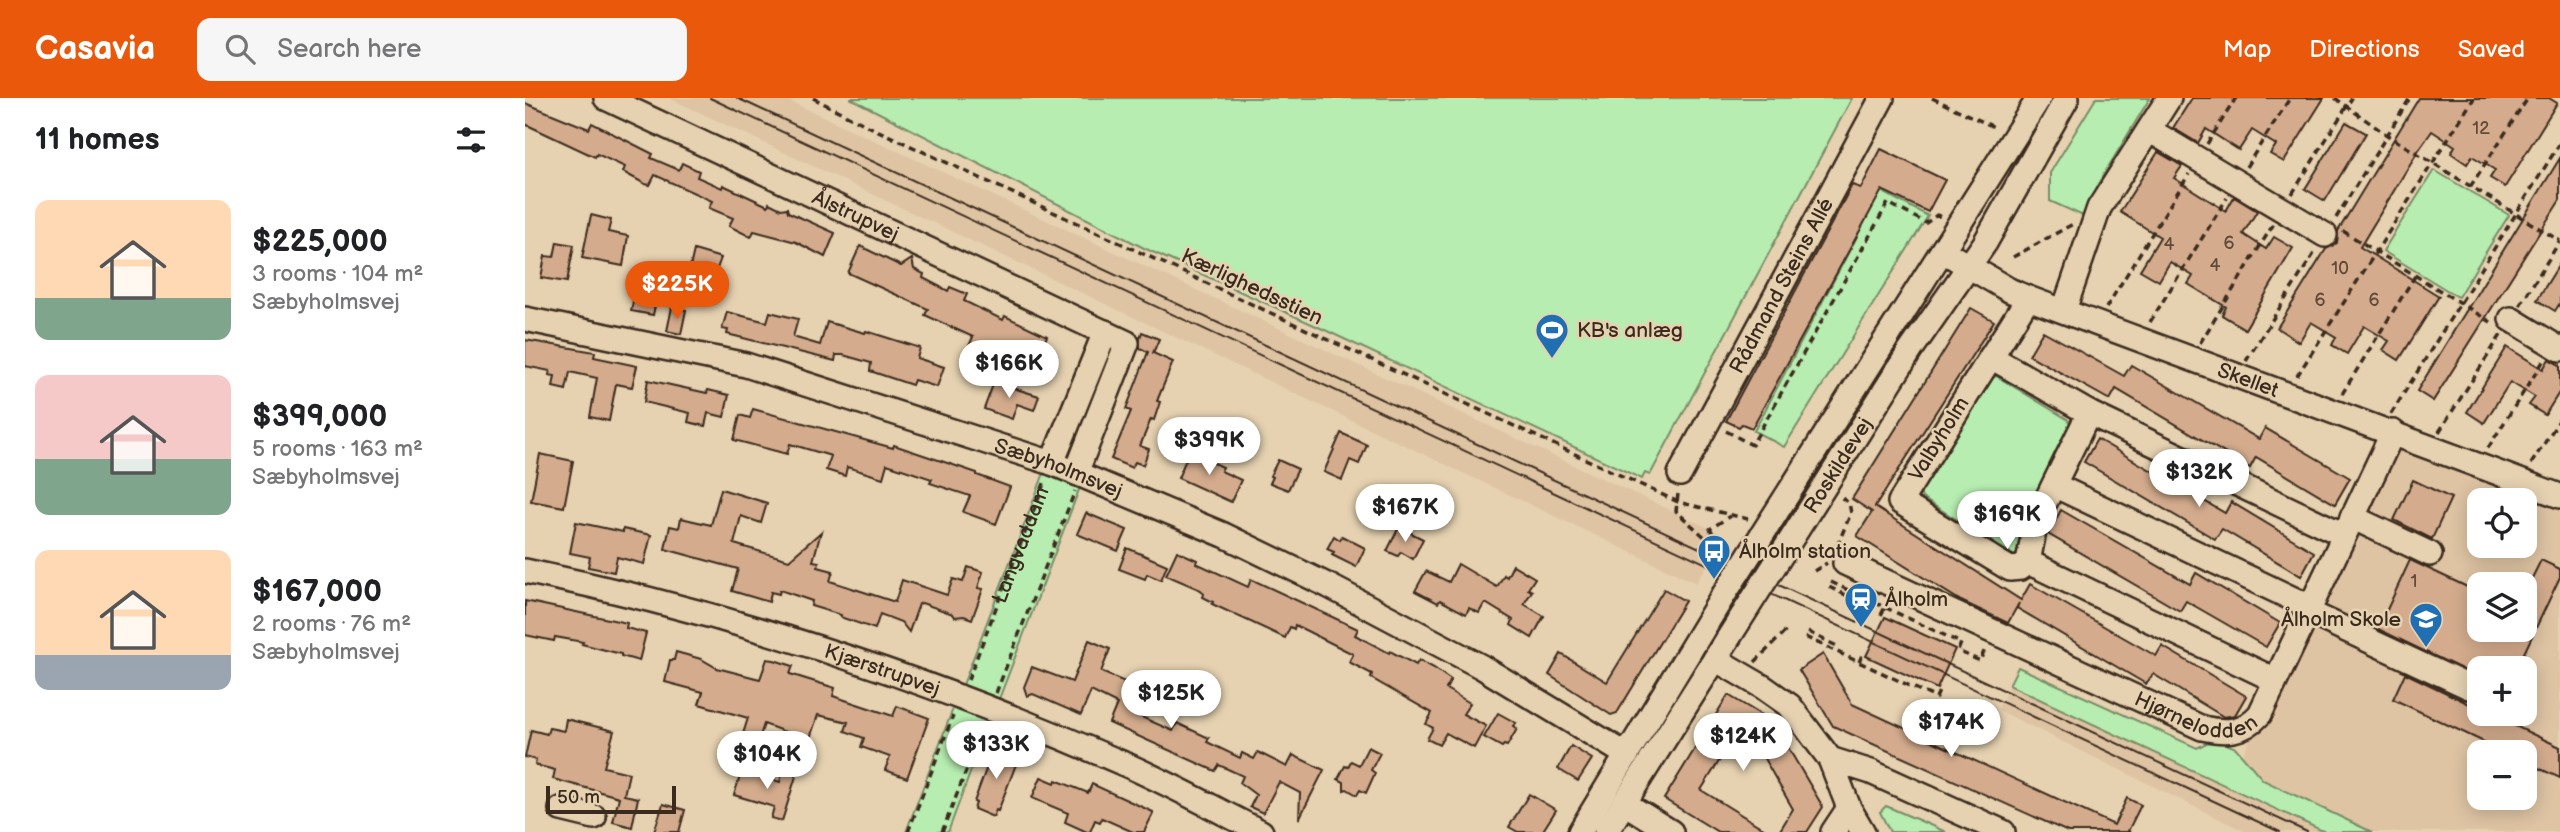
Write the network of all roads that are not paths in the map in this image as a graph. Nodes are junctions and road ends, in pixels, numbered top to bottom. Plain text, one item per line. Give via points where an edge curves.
1 (606, 98) edge
2 (1882, 98) edge
3 (2039, 98) edge
4 (2067, 98) edge
5 (2169, 98) edge
6 (2149, 130) junction
7 (2329, 230) road end
8 (1944, 251) junction
9 (1969, 267) junction
10 (2028, 298) junction
11 (2064, 310) junction
12 (525, 319) edge
13 (2507, 324) road end
14 (1105, 332) junction
15 (2557, 347) edge
16 (1991, 357) junction
17 (2089, 413) junction
18 (2388, 430) junction
19 (1052, 463) junction
20 (1079, 474) junction
21 (1680, 474) dead end
22 (2054, 485) junction
23 (2560, 496) edge
24 (2348, 526) junction
25 (2430, 554) dead end
26 (1840, 556) road end
27 (2028, 562) junction
28 (525, 570) edge
29 (2309, 610) junction
30 (1715, 659) junction
31 (2275, 680) junction
32 (2467, 686) edge
33 (1627, 755) junction
34 (1830, 760) junction
35 (1624, 803) junction
36 (1849, 808) junction
37 (561, 809) dead end
38 (594, 817) dead end
39 (1261, 832) edge
40 (1580, 832) edge
41 (1606, 832) edge
42 (1671, 832) edge
43 (1833, 832) edge
44 (1863, 832) edge
45 (2003, 832) edge

1 - 14 street, Ålstrupvej
2 - 21 street, Rådmand Steins Allé
3 - 8 street, Roskildevej
4 - 9 street, Roskildevej
5 - 6 street
6 - 7 street via 2237,183
6 - 11 street via 2099,208
8 - 9 street, Skellet
8 - 33 street, Roskildevej, bridge
9 - 10 street, Skellet
9 - 30 street, Roskildevej, bridge via 1910,351
10 - 11 street, Skellet
10 - 16 street, Valbyholm
11 - 18 street, Skellet
12 - 19 street, Sæbyholmsvej via 746,365
13 - 15 street
14 - 19 street, Langvaddam
14 - 20 street, Langvaddam via 1127,343
16 - 17 street
16 - 27 street, Valbyholm via 1900,502 2010,569
17 - 22 street
17 - 24 street
18 - 23 street, Skellet
18 - 24 street, Hjørnelodden
19 - 20 street, Sæbyholmsvej
20 - 33 street, Sæbyholmsvej via 1224,535 1329,586 1482,667
22 - 27 street via 2036,521
22 - 29 street
24 - 25 street
24 - 29 street, Hjørnelodden
26 - 31 street, Hjørnelodden via 2202,728 2221,732 2250,725
27 - 31 street, Valbyholm
28 - 39 street, Kjærstrupvej via 613,588 806,643 961,697 1130,766
29 - 31 street, Hjørnelodden
29 - 32 street
30 - 34 street via 1790,706
30 - 35 street, Roskildevej
33 - 40 street, Roskildevej
34 - 36 street
34 - 45 street via 1871,772
35 - 41 street, Roskildevej
35 - 42 street
36 - 43 street
36 - 44 street
37 - 38 street

